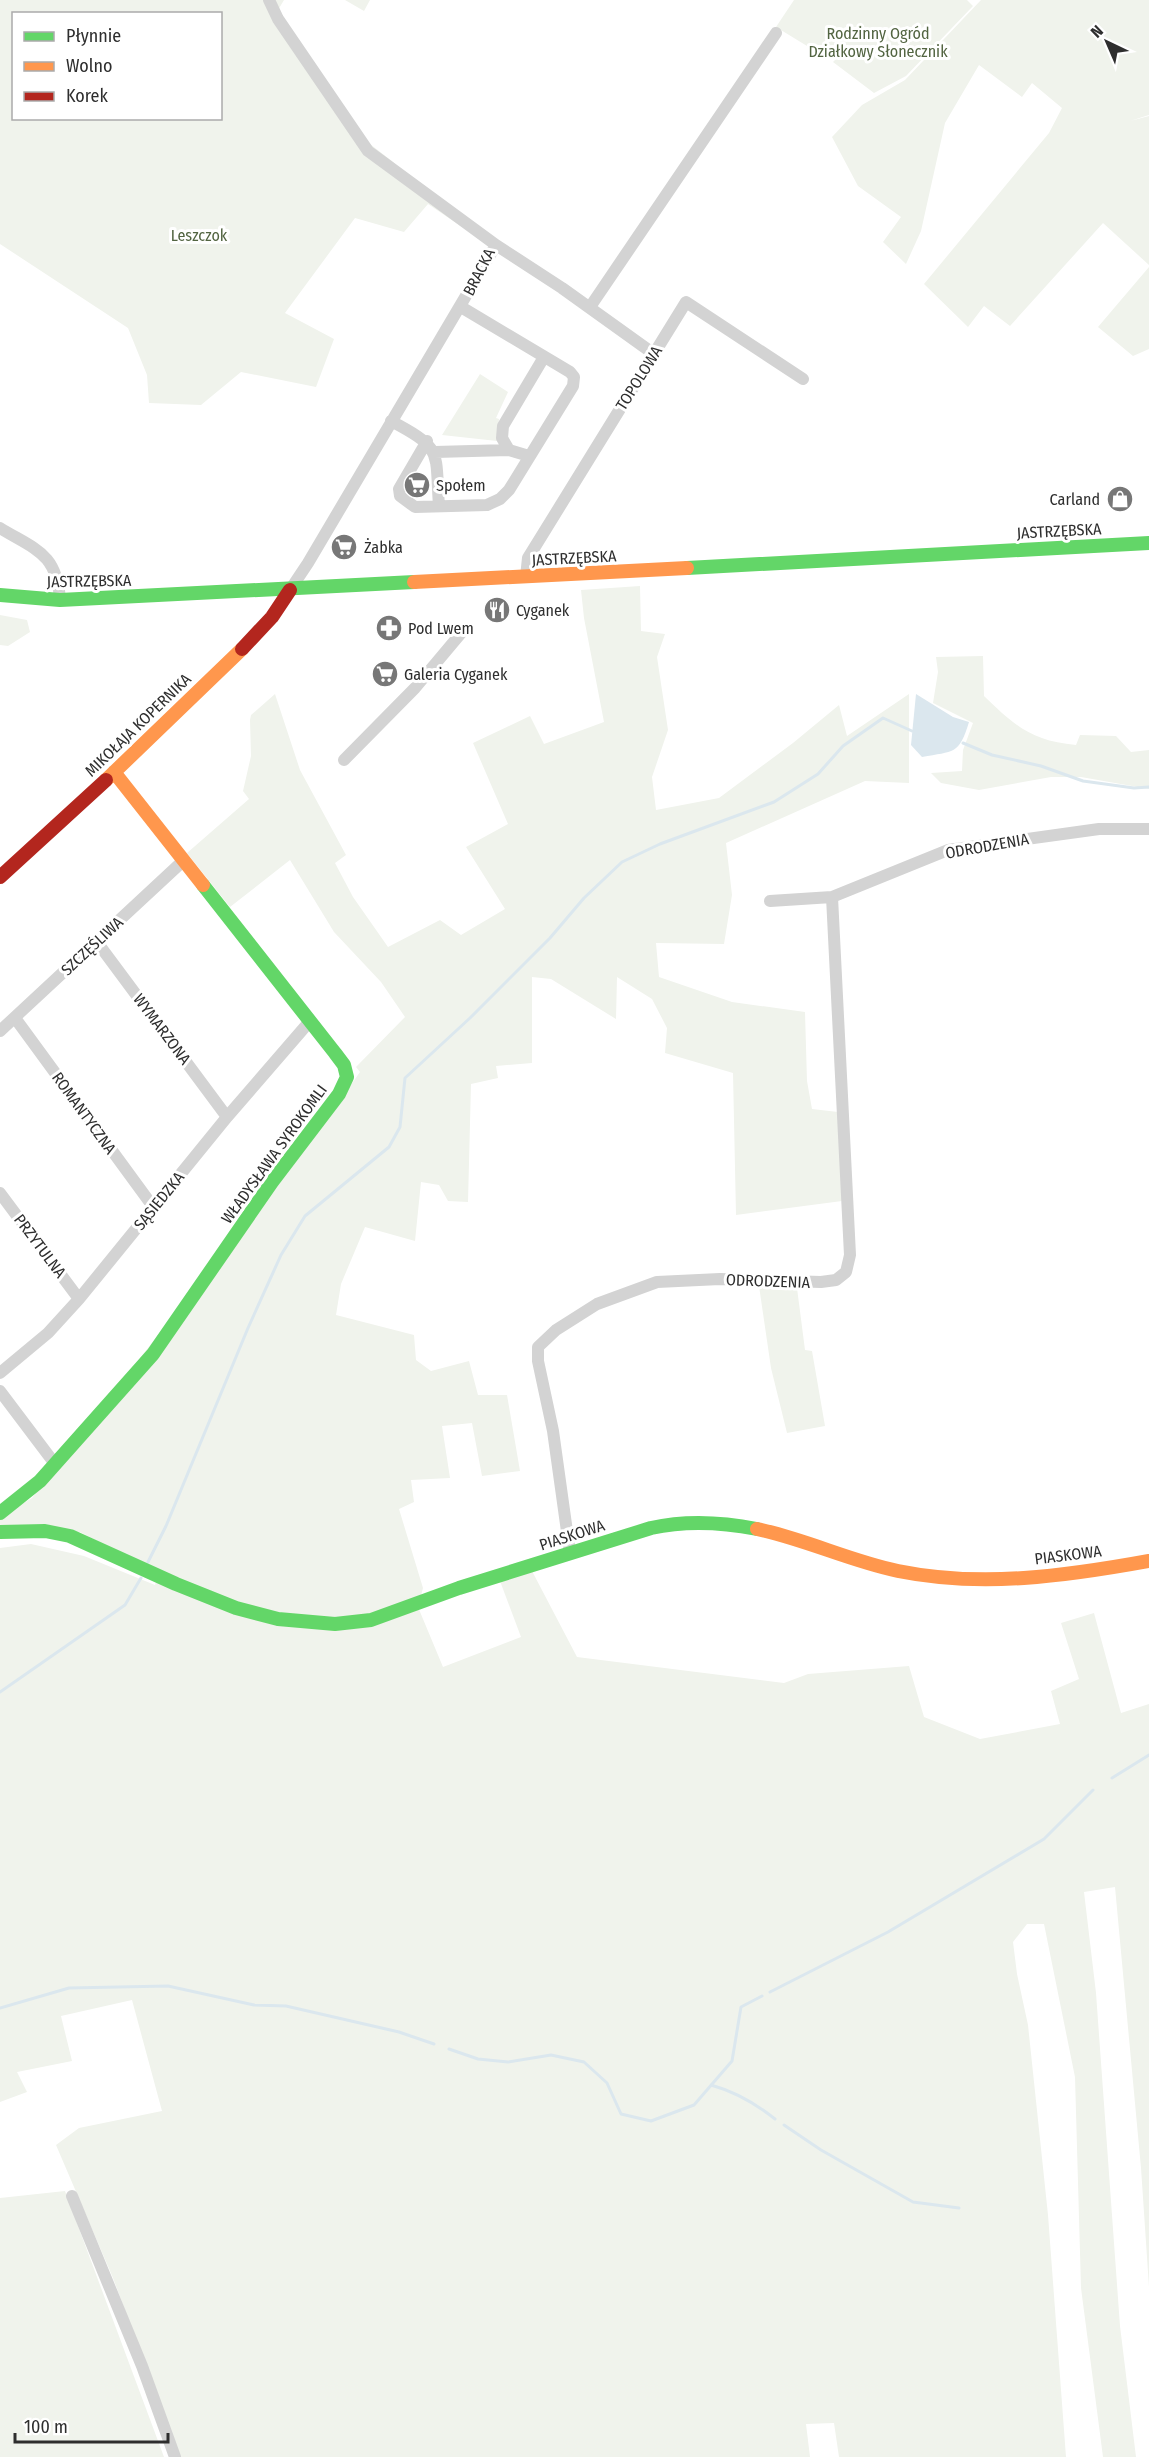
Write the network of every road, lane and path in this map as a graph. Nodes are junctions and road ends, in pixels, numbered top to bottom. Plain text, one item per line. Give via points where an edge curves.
1 (269, 0) edge
2 (776, 33) dead end
3 (496, 246) junction
4 (461, 307) junction
5 (590, 307) junction
6 (654, 354) junction
7 (544, 357) junction
8 (803, 379) dead end
9 (392, 421) junction
10 (427, 441) junction
11 (509, 450) junction
12 (435, 452) junction
13 (529, 456) junction
14 (439, 506) junction
15 (0, 528) edge
16 (1149, 543) edge
17 (526, 577) junction
18 (290, 590) junction
19 (0, 595) edge
20 (60, 600) junction
21 (462, 632) dead end
22 (344, 760) dead end
23 (114, 772) junction
24 (1149, 829) edge
25 (183, 861) junction
26 (0, 877) edge
27 (832, 897) junction
28 (770, 901) dead end
29 (97, 942) junction
30 (15, 1018) junction
31 (310, 1021) junction
32 (0, 1031) edge
33 (227, 1117) junction
34 (0, 1193) edge
35 (154, 1208) junction
36 (79, 1299) junction
37 (0, 1373) edge
38 (0, 1391) edge
39 (55, 1464) junction
40 (0, 1513) edge
41 (0, 1532) edge
42 (570, 1553) junction
43 (1149, 1561) edge
44 (72, 2196) dead end
45 (175, 2457) edge

1 - 3 street, BRACKA via 278,20 368,151
2 - 5 street
3 - 4 street, BRACKA
3 - 5 street
4 - 7 street
4 - 9 street, BRACKA
5 - 6 street
6 - 8 street, TOPOLOWA via 686,302
6 - 17 street, TOPOLOWA via 528,558
7 - 11 street via 503,426 502,438
7 - 13 street via 570,372 573,386
9 - 10 street
9 - 18 street, BRACKA
10 - 12 street
10 - 14 street via 399,489 400,496 415,507
11 - 12 street
11 - 13 street
12 - 14 street
13 - 14 street via 500,499 487,505
15 - 20 street via 43,554 59,580
16 - 17 street, JASTRZĘBSKA
17 - 18 street, JASTRZĘBSKA
18 - 20 street, JASTRZĘBSKA
18 - 23 street, MIKOŁAJA KOPERNIKA via 250,641
19 - 20 street, JASTRZĘBSKA
21 - 22 street via 415,688
23 - 25 street, WŁADYSŁAWA SYROKOMLI
23 - 26 street, MIKOŁAJA KOPERNIKA
24 - 27 street, ODRODZENIA via 1099,829 948,850
25 - 29 street, SZCZĘŚLIWA
25 - 31 street, WŁADYSŁAWA SYROKOMLI
27 - 28 street, ODRODZENIA
27 - 42 street, ODRODZENIA via 850,1255 846,1272 836,1280 821,1282 657,1282 597,1304 556,1330 538,1347
29 - 30 street, SZCZĘŚLIWA
29 - 33 street, WYMARZONA
30 - 32 street, SZCZĘŚLIWA
30 - 35 street, ROMANTYCZNA
31 - 33 street, SĄSIEDZKA
31 - 39 street, WŁADYSŁAWA SYROKOMLI via 344,1065 346,1077 339,1094 272,1182 153,1354
33 - 35 street, SĄSIEDZKA
34 - 36 street, PRZYTULNA
35 - 36 street, SĄSIEDZKA
36 - 37 street, SĄSIEDZKA via 48,1333
38 - 39 street
39 - 40 street, WŁADYSŁAWA SYROKOMLI
41 - 42 street, PIASKOWA via 58,1533 244,1612 324,1624 369,1620
42 - 43 street, PIASKOWA via 642,1531 706,1522 778,1534 874,1565 923,1575 1016,1578
44 - 45 street

